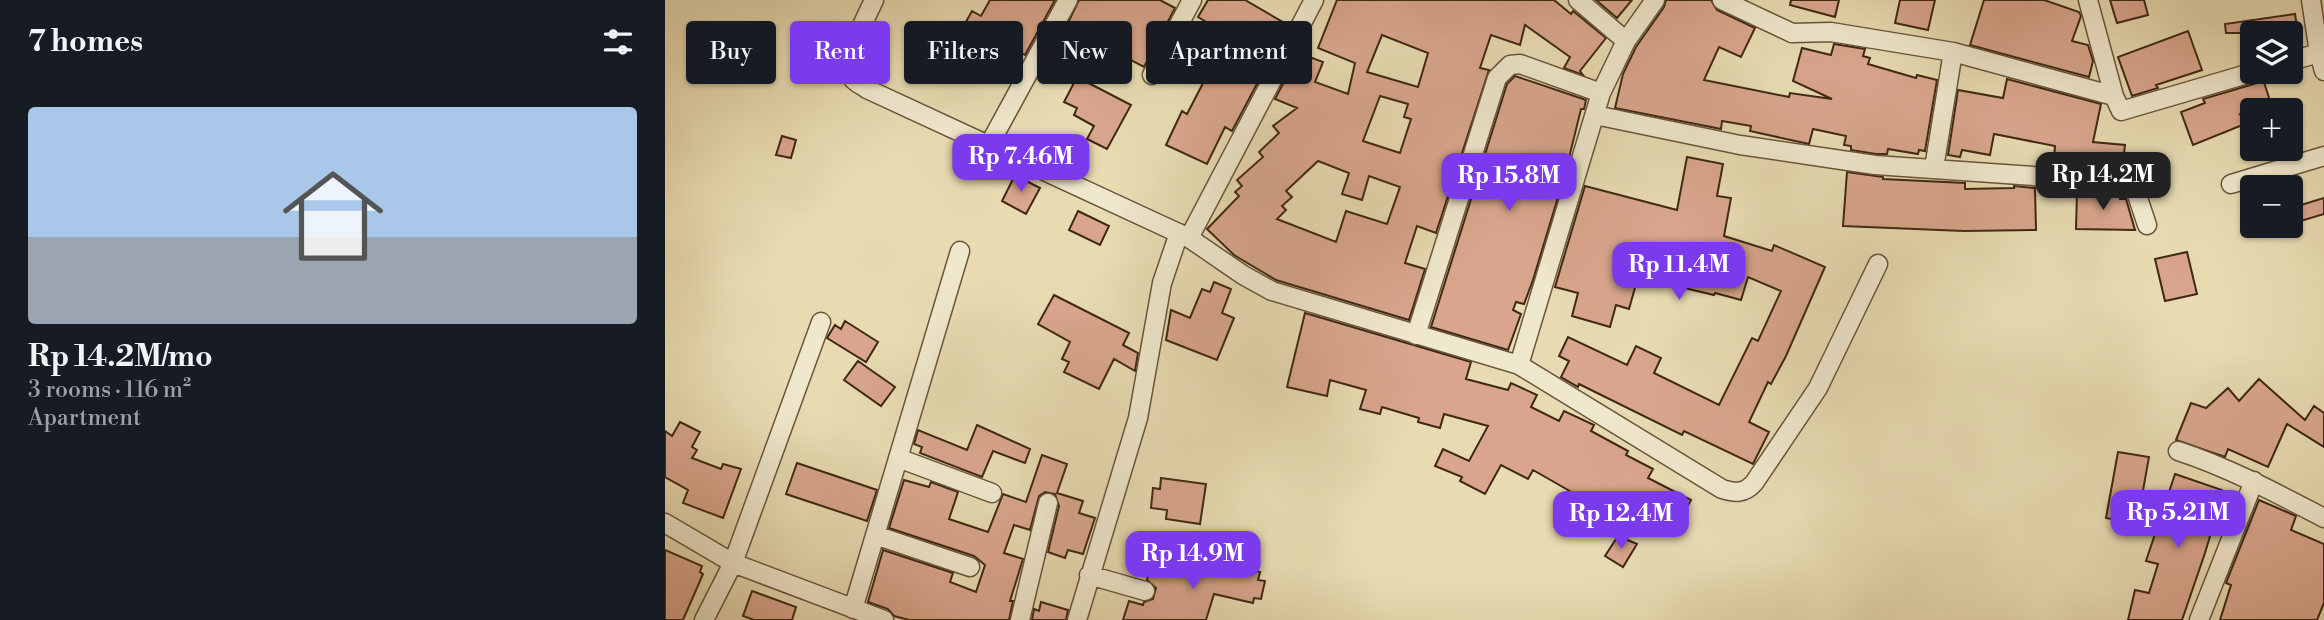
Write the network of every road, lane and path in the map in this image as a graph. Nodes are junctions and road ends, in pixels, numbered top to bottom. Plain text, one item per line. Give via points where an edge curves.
1 (874, 0) edge
2 (1068, 0) edge
3 (1192, 0) edge
4 (1314, 0) edge
5 (1578, 0) edge
6 (1655, 0) edge
7 (1722, 0) edge
8 (2088, 0) edge
9 (2311, 0) edge
10 (1181, 21) edge
11 (1626, 41) junction
12 (1953, 52) junction
13 (2319, 53) junction
14 (2303, 58) edge
15 (2324, 71) edge
16 (2240, 76) edge
17 (1601, 93) junction
18 (2114, 96) junction
19 (1595, 115) junction
20 (989, 145) junction
21 (2324, 156) edge
22 (1934, 168) junction
23 (2231, 184) dead end
24 (2147, 225) dead end
25 (1184, 235) junction
26 (960, 251) dead end
27 (1878, 264) dead end
28 (821, 322) dead end
29 (1416, 335) junction
30 (1519, 365) junction
31 (2178, 451) dead end
32 (898, 458) junction
33 (2254, 481) junction
34 (992, 493) dead end
35 (1048, 503) dead end
36 (2324, 518) edge
37 (665, 523) edge
38 (875, 535) junction
39 (733, 564) junction
40 (970, 567) dead end
41 (1089, 575) junction
42 (1145, 591) dead end
43 (853, 609) junction
44 (704, 620) edge
45 (884, 620) edge
46 (1020, 620) edge
47 (1077, 620) edge
48 (2199, 620) edge

1 - 20 street via 851,54 853,79
2 - 20 street
3 - 10 street
4 - 25 street
5 - 11 street
6 - 11 street
7 - 12 street via 1792,33 1842,33
8 - 18 street
9 - 13 street
11 - 17 street
12 - 18 street
12 - 22 street
13 - 14 street
13 - 15 street
16 - 18 street via 2121,111
17 - 19 street
17 - 29 street via 1520,64 1510,65 1497,78
19 - 22 street via 1768,150
19 - 30 street
20 - 25 street
21 - 23 street
22 - 24 street via 2133,183
25 - 29 street via 1272,291
25 - 41 street via 1160,296 1138,418
26 - 32 street
27 - 30 street via 1818,388 1746,491 1721,489
28 - 39 street
29 - 30 street
31 - 33 street
32 - 34 street
32 - 38 street
33 - 36 street
33 - 48 street
35 - 46 street
37 - 39 street
38 - 40 street
38 - 43 street
39 - 43 street
39 - 44 street
41 - 42 street
41 - 47 street
43 - 45 street

